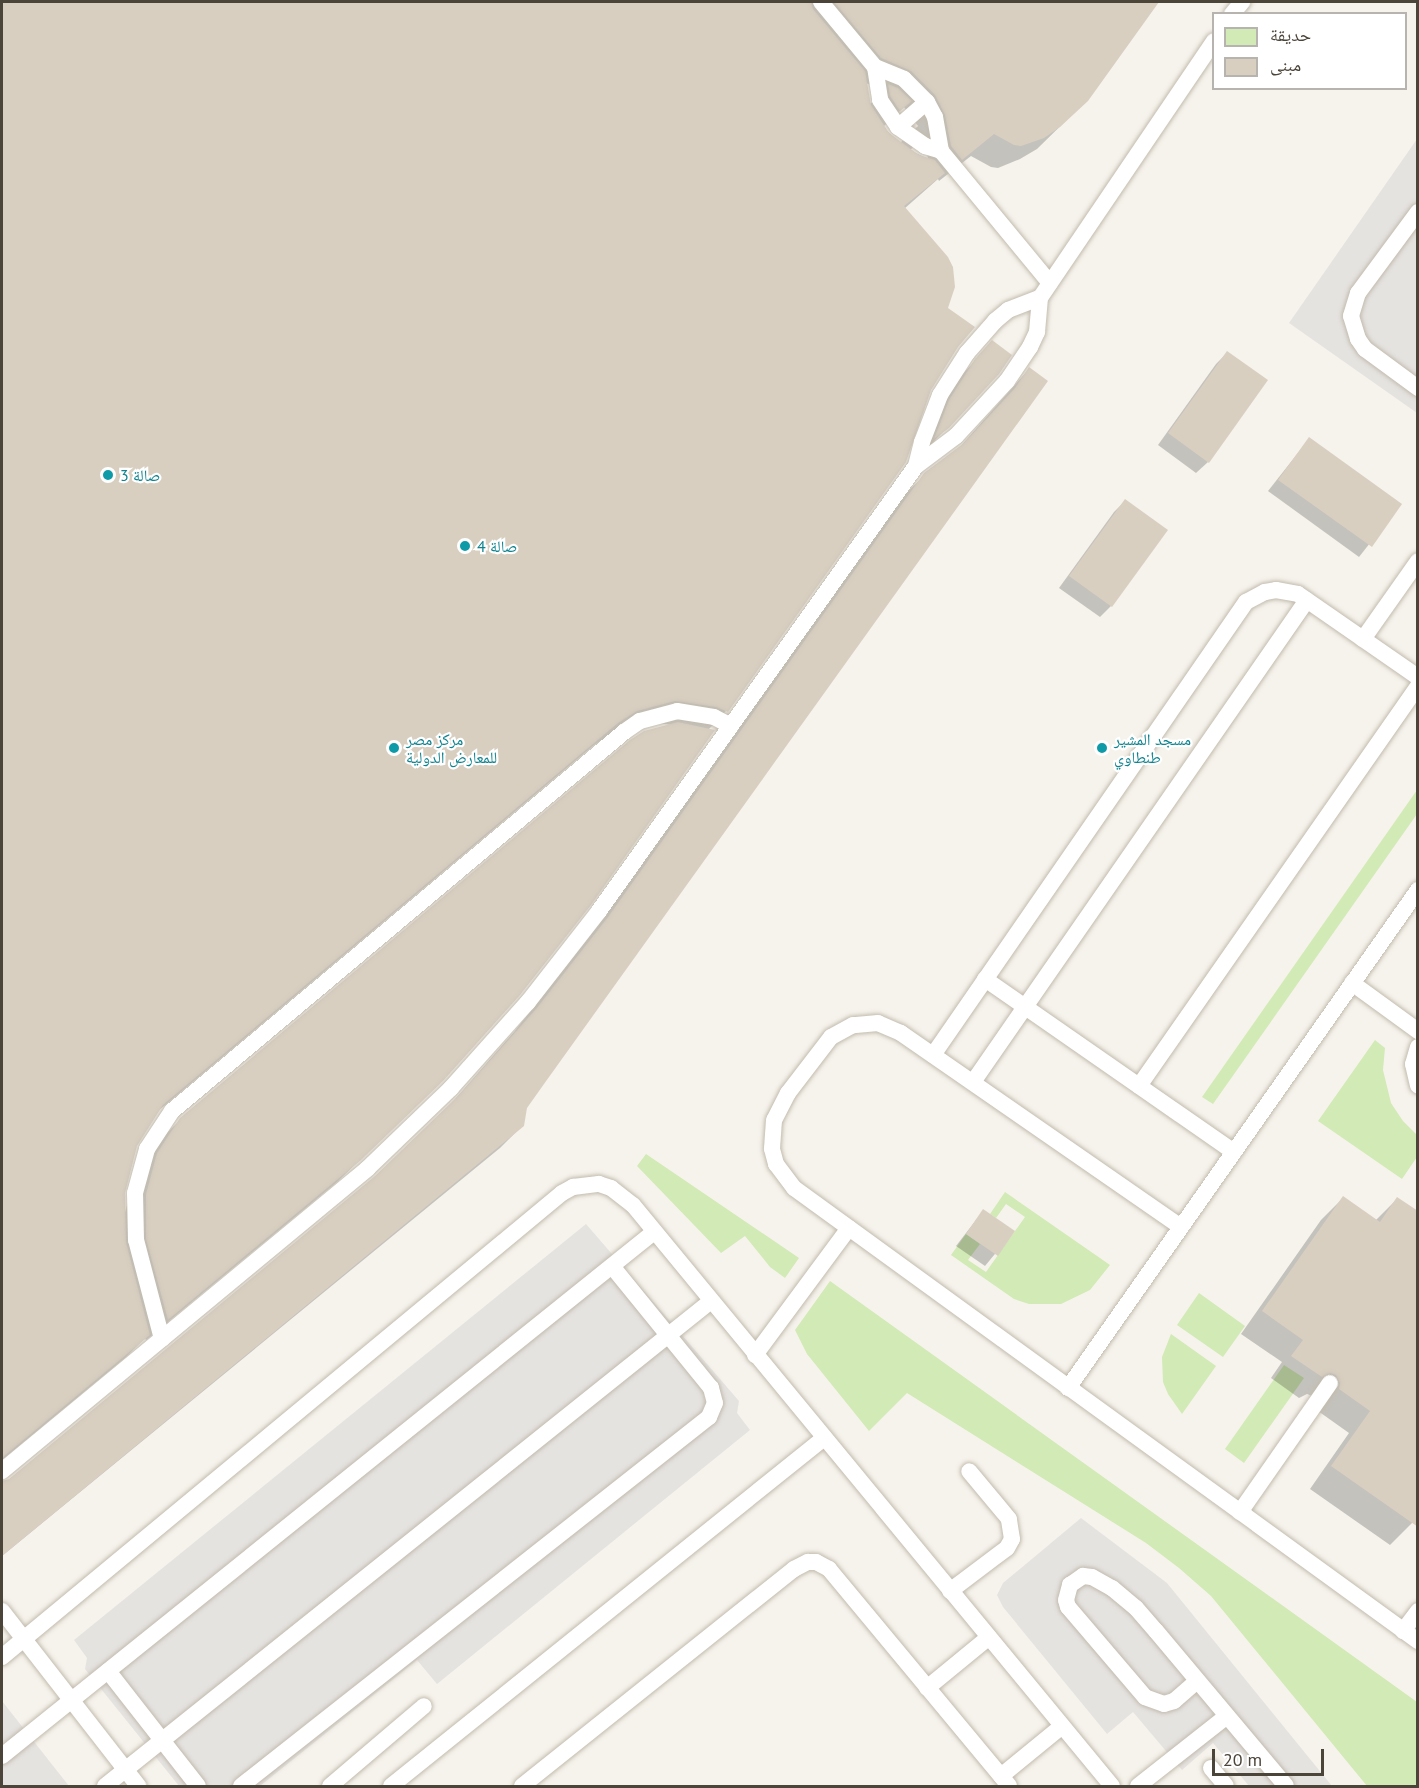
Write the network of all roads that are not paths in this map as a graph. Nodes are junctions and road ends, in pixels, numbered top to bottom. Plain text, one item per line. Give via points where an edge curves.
1 (821, 2) edge
2 (1212, 44) edge
3 (875, 67) junction
4 (927, 102) junction
5 (898, 127) junction
6 (941, 151) junction
7 (1418, 212) edge
8 (1050, 283) junction
9 (1040, 298) junction
10 (1418, 388) edge
11 (916, 466) junction
12 (1418, 561) edge
13 (1307, 600) junction
14 (1364, 639) junction
15 (1418, 677) edge
16 (1418, 686) edge
17 (731, 726) junction
18 (1418, 890) edge
19 (985, 979) junction
20 (1352, 983) junction
21 (1024, 1007) junction
22 (1418, 1031) edge
23 (1418, 1047) edge
24 (933, 1055) junction
25 (973, 1082) junction
26 (1418, 1085) edge
27 (1139, 1086) junction
28 (1233, 1152) junction
29 (1181, 1227) junction
30 (849, 1228) junction
31 (654, 1232) junction
32 (612, 1266) junction
33 (711, 1300) junction
34 (668, 1335) junction
35 (162, 1339) junction
36 (755, 1355) junction
37 (1330, 1383) dead end
38 (1068, 1388) junction
39 (824, 1438) junction
40 (2, 1471) edge
41 (969, 1471) dead end
42 (1240, 1512) junction
43 (950, 1591) junction
44 (2, 1611) edge
45 (1418, 1611) edge
46 (1403, 1631) junction
47 (989, 1637) junction
48 (23, 1639) junction
49 (1418, 1641) edge
50 (2, 1657) edge
51 (108, 1671) junction
52 (1197, 1681) junction
53 (927, 1688) junction
54 (71, 1700) junction
55 (424, 1706) dead end
56 (1227, 1716) junction
57 (1062, 1726) junction
58 (163, 1741) junction
59 (2, 1756) edge
60 (1211, 1768) dead end
61 (125, 1770) junction
62 (1005, 1781) edge
63 (399, 1784) edge
64 (105, 1786) edge
65 (138, 1786) edge
66 (198, 1786) edge
67 (241, 1786) edge
68 (330, 1786) edge
69 (522, 1786) edge
70 (1112, 1786) edge
71 (1138, 1786) edge
72 (1226, 1786) edge
73 (1286, 1786) edge

1 - 3 lane
2 - 8 lane
3 - 4 lane via 904,79
3 - 5 lane via 880,99
4 - 5 lane
4 - 6 lane via 935,117
5 - 6 lane via 925,146
6 - 8 lane
7 - 10 lane via 1358,293 1351,316 1365,349
8 - 9 lane
9 - 11 lane via 1037,332 1006,381 956,436
9 - 11 lane via 1008,310 967,353 940,395
11 - 17 lane
12 - 14 lane
13 - 14 lane
13 - 19 lane via 1287,591 1265,592 1239,610
13 - 21 lane
14 - 15 lane
16 - 27 lane
17 - 35 lane via 564,958 452,1088 368,1168
17 - 35 lane via 714,717 677,711 640,721 624,732 172,1111 147,1149 134,1205 136,1240
18 - 20 lane
19 - 21 lane
19 - 24 lane
20 - 22 lane
20 - 28 lane
21 - 25 lane
21 - 27 lane
23 - 26 lane via 1413,1064
24 - 25 lane
24 - 30 lane via 890,1027 878,1023 853,1025 831,1037 780,1106 774,1120 772,1149 783,1177
25 - 29 lane
27 - 28 lane
28 - 29 lane
29 - 38 lane
30 - 36 lane
30 - 38 lane
31 - 32 lane
31 - 33 lane
31 - 48 lane via 633,1205 611,1188 586,1184 562,1193
32 - 34 lane
32 - 51 lane
33 - 34 lane
33 - 36 lane
34 - 58 lane
34 - 67 lane via 711,1388 715,1403 709,1417
35 - 40 lane
36 - 39 lane
37 - 42 lane
38 - 42 lane
39 - 43 lane
39 - 63 lane
41 - 43 lane via 1010,1519 1013,1534 1007,1548
42 - 46 lane
43 - 47 lane
44 - 48 lane
45 - 46 lane
46 - 49 lane
47 - 53 lane
47 - 57 lane
48 - 50 lane
48 - 54 lane
51 - 54 lane
51 - 58 lane
52 - 52 lane via 1146,1619 1118,1593 1092,1577 1083,1576 1070,1585 1068,1607 1145,1697 1164,1704 1174,1701
52 - 56 lane
53 - 62 lane
53 - 69 lane via 829,1569 808,1562 794,1569
54 - 59 lane
54 - 61 lane
55 - 68 lane
56 - 71 lane
56 - 73 lane
57 - 62 lane
57 - 70 lane
58 - 61 lane
58 - 66 lane
60 - 72 lane
61 - 64 lane
61 - 65 lane

